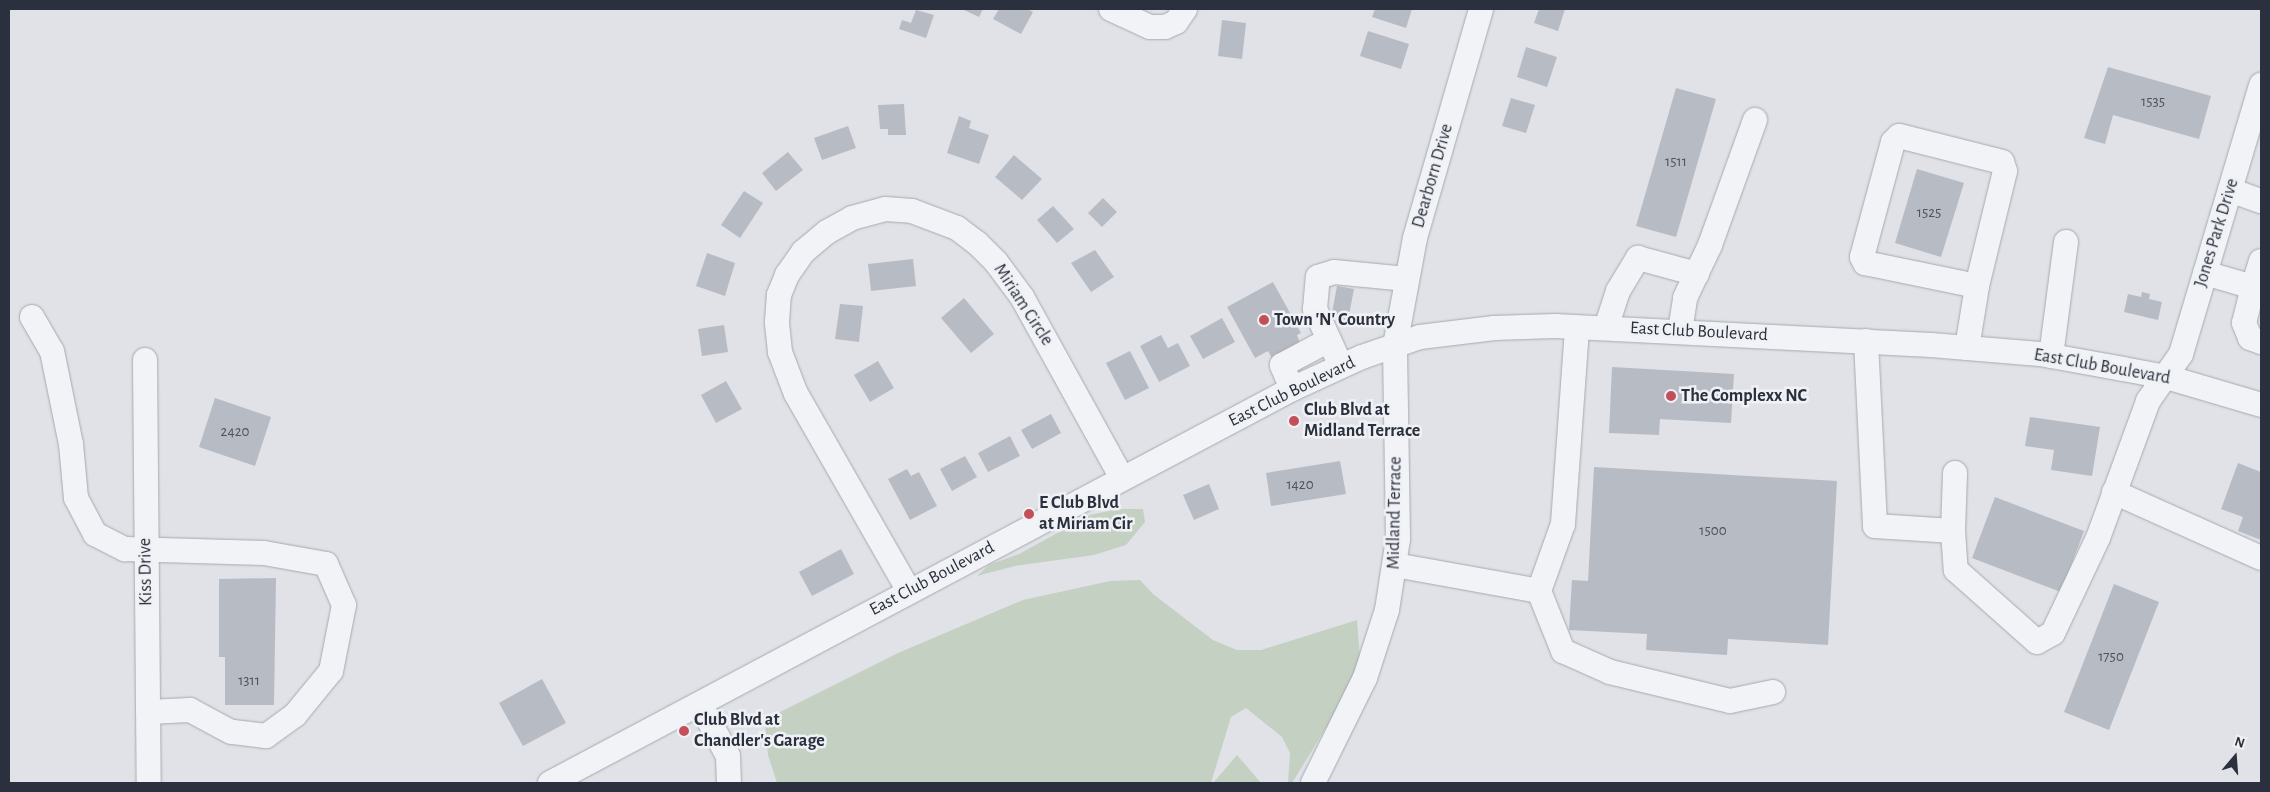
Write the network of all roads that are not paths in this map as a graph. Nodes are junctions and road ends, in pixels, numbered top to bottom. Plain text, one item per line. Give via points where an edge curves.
1 (1110, 9) edge
2 (1481, 9) edge
3 (1184, 11) edge
4 (2261, 85) edge
5 (1755, 120) dead end
6 (2230, 190) junction
7 (2261, 201) edge
8 (2066, 242) dead end
9 (2261, 262) edge
10 (2205, 272) junction
11 (1697, 274) junction
12 (1407, 279) junction
13 (1977, 286) junction
14 (2253, 287) junction
15 (32, 317) dead end
16 (1577, 327) junction
17 (1606, 328) junction
18 (1680, 331) junction
19 (1329, 340) junction
20 (1866, 341) junction
21 (2261, 342) edge
22 (1395, 346) junction
23 (1967, 348) junction
24 (2051, 356) junction
25 (145, 360) dead end
26 (1341, 366) junction
27 (2166, 377) junction
28 (1292, 389) junction
29 (2261, 405) edge
30 (1955, 473) dead end
31 (1122, 478) junction
32 (2114, 492) junction
33 (1953, 530) junction
34 (146, 548) junction
35 (2261, 558) edge
36 (1395, 565) junction
37 (909, 591) junction
38 (1539, 591) junction
39 (1773, 692) dead end
40 (700, 704) junction
41 (148, 712) junction
42 (149, 783) edge
43 (550, 783) edge
44 (729, 783) edge
45 (1313, 783) edge

1 - 3 street via 1150,27 1165,27
2 - 12 street, Dearborn Drive via 1415,238
4 - 6 street, Jones Park Drive
5 - 11 street
6 - 7 street
6 - 10 street, Jones Park Drive
8 - 24 street
9 - 14 street
10 - 14 street
10 - 27 street, Jones Park Drive via 2180,354
11 - 17 street via 1638,258 1618,291
11 - 18 street via 1686,298
12 - 19 street via 1334,272 1318,278 1316,308
12 - 22 street, Dearborn Drive
13 - 13 street via 2005,171 2002,162 1899,136 1892,142 1862,256 1865,263
13 - 23 street
14 - 21 street via 2244,323 2250,338
15 - 34 street via 52,351 71,444 76,498 95,534 125,549
16 - 17 street, East Club Boulevard
16 - 22 street, East Club Boulevard via 1494,328 1420,337
16 - 38 street via 1564,524
17 - 18 street, East Club Boulevard
18 - 20 street, East Club Boulevard
19 - 26 street
19 - 28 street via 1282,365
20 - 23 street, East Club Boulevard
20 - 33 street via 1875,526
22 - 26 street, East Club Boulevard
22 - 36 street, Midland Terrace via 1398,539
23 - 24 street, East Club Boulevard
24 - 27 street, East Club Boulevard
25 - 34 street, Kiss Drive
26 - 28 street, East Club Boulevard
27 - 29 street, East Club Boulevard
27 - 32 street, Jones Park Drive via 2148,401
28 - 31 street, East Club Boulevard
30 - 33 street
31 - 37 street, East Club Boulevard
31 - 37 street, Miriam Circle via 1022,297 977,243 957,228 912,211 885,209 852,218 827,232 803,252 787,275 779,295 776,322 780,352 796,394
32 - 33 street, Jones Park Drive via 2098,538 2053,633 2037,642 1956,570
32 - 35 street
34 - 41 street, Kiss Drive
34 - 41 street via 264,553 326,564 344,605 331,671 295,715 266,736 231,732 190,710
36 - 38 street
36 - 45 street, Midland Terrace via 1374,656 1338,737
37 - 40 street, East Club Boulevard
38 - 39 street via 1563,651 1610,672 1730,701
40 - 43 street, East Club Boulevard
40 - 44 street via 728,756
41 - 42 street, Kiss Drive

